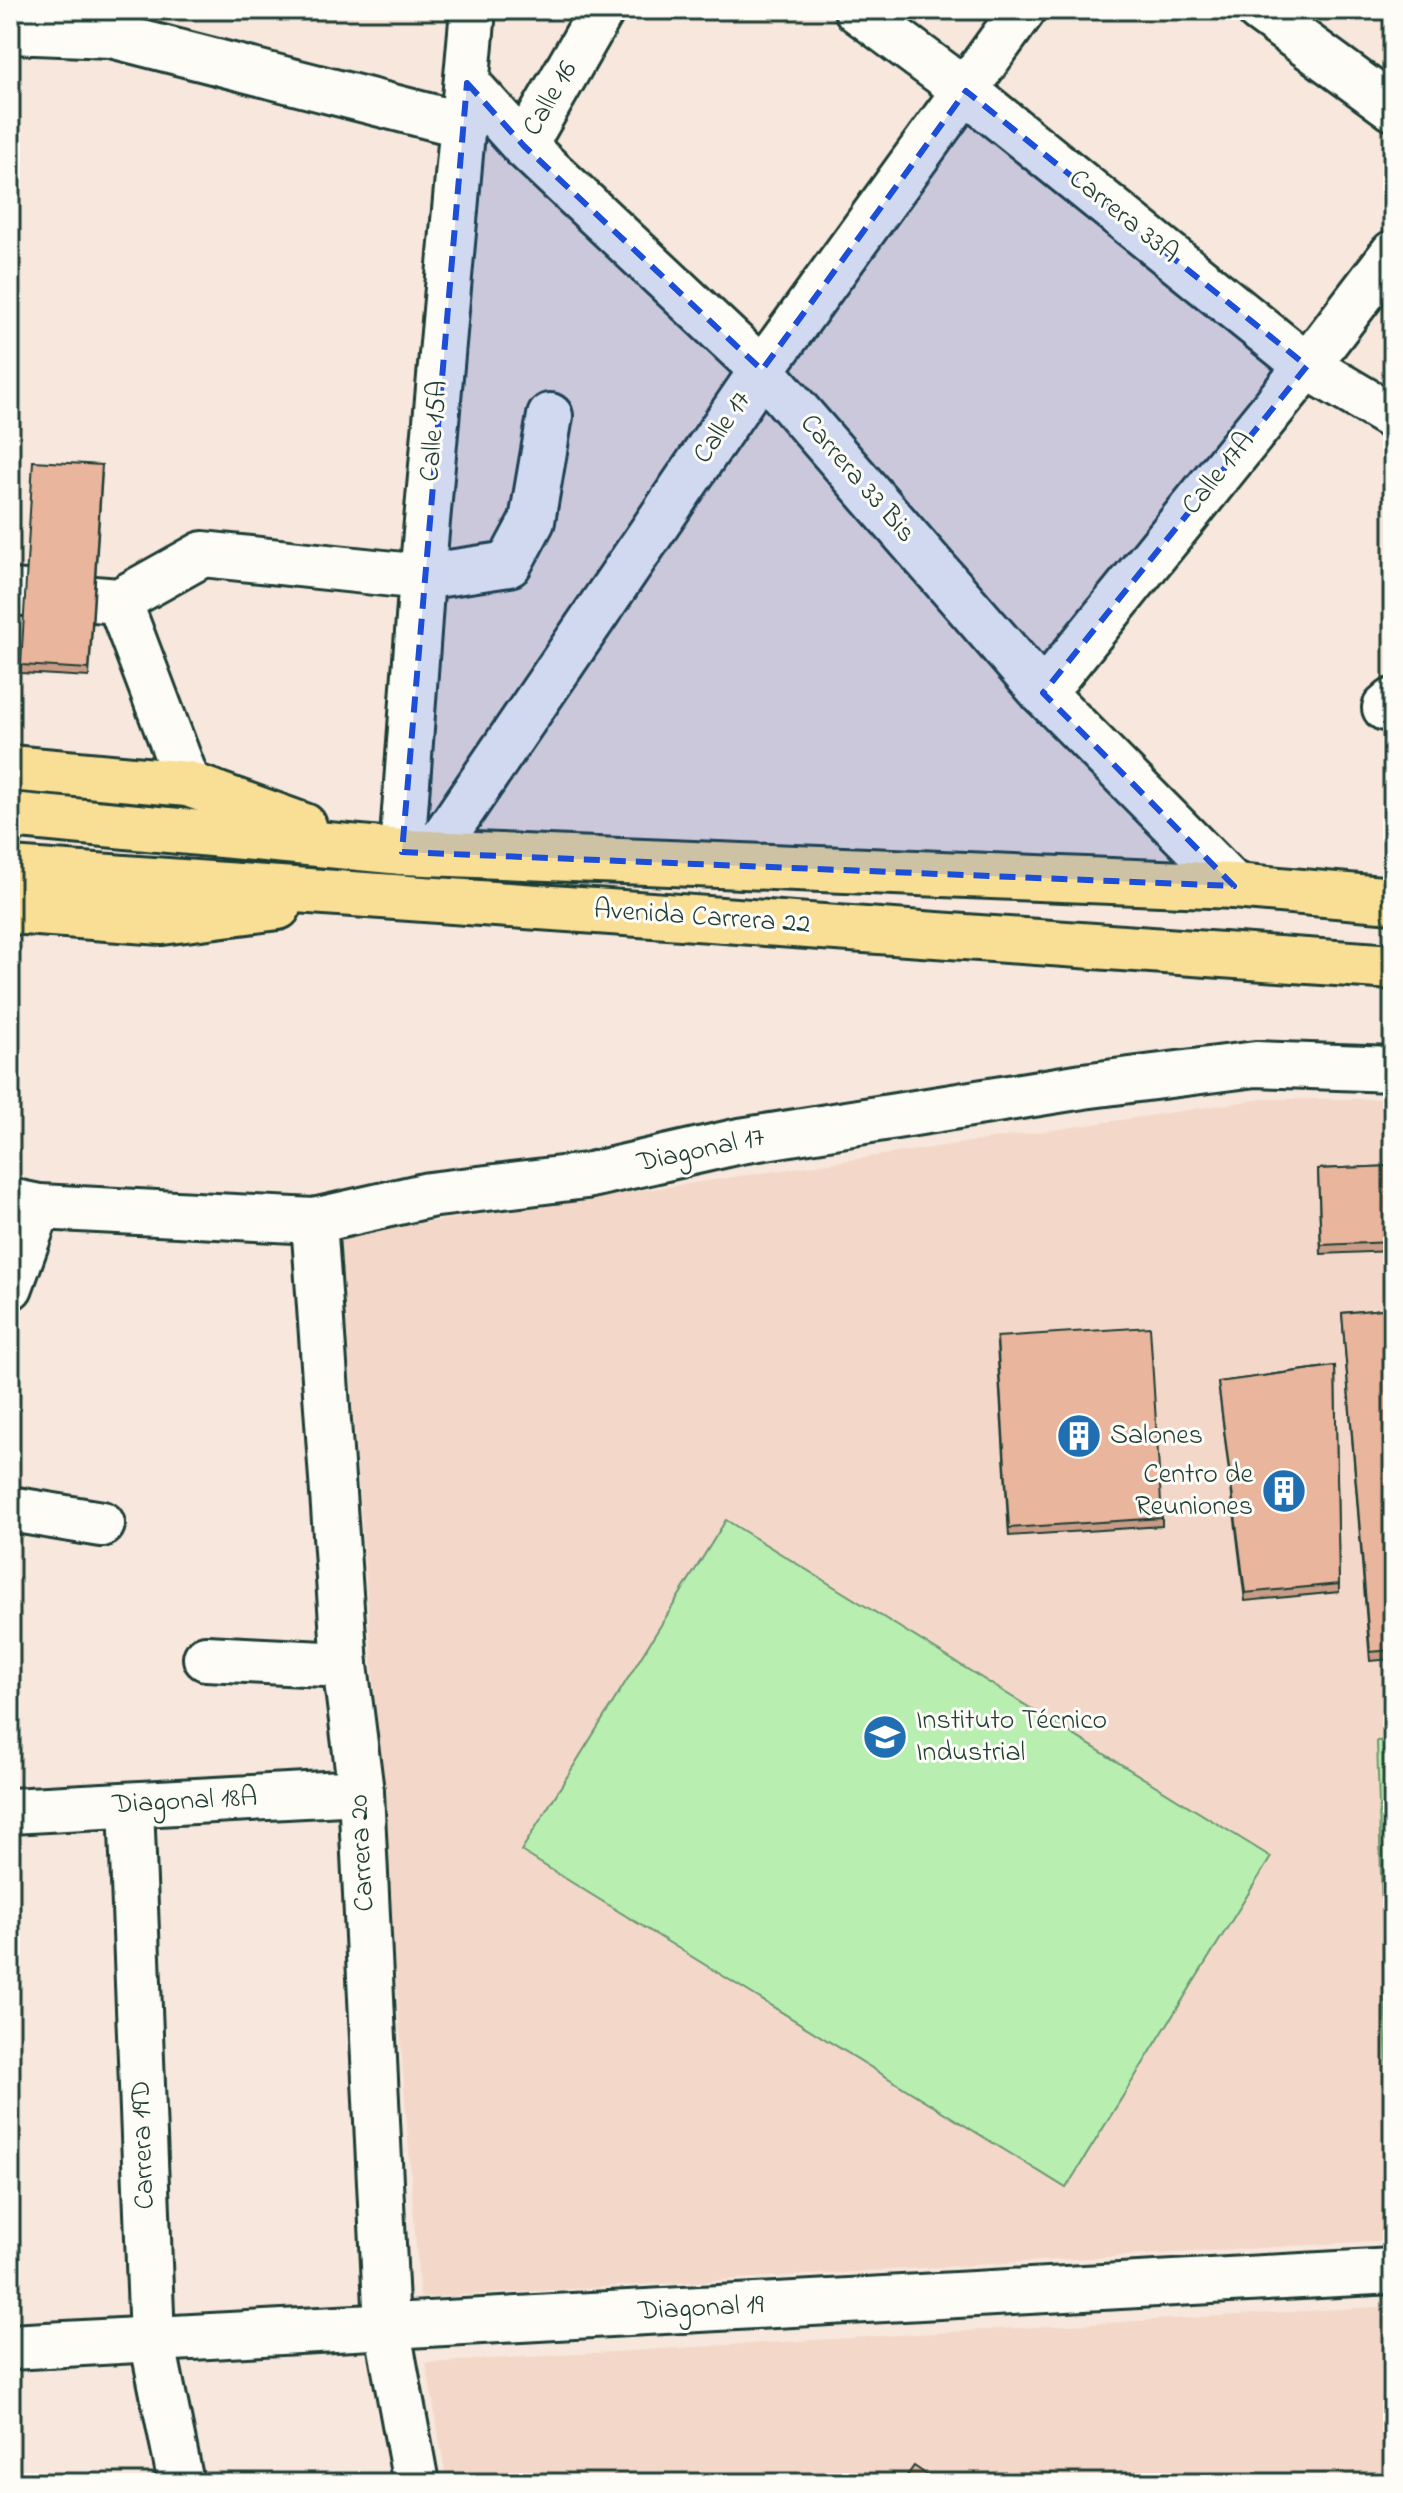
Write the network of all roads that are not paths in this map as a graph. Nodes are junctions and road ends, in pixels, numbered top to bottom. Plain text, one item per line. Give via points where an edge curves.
1 (473, 10) edge
2 (602, 10) edge
3 (857, 10) edge
4 (1023, 10) edge
5 (1259, 10) edge
6 (10, 31) edge
7 (966, 91) junction
8 (465, 104) junction
9 (1393, 108) edge
10 (524, 146) junction
11 (1393, 253) edge
12 (1307, 366) junction
13 (762, 370) junction
14 (550, 416) dead end
15 (1393, 417) edge
16 (422, 577) junction
17 (1043, 693) junction
18 (10, 768) edge
19 (188, 784) junction
20 (10, 815) edge
21 (401, 852) junction
22 (10, 870) edge
23 (1234, 886) junction
24 (374, 895) junction
25 (1393, 900) edge
26 (10, 911) edge
27 (1393, 967) edge
28 (1393, 1069) edge
29 (24, 1204) edge
30 (314, 1221) junction
31 (10, 1287) edge
32 (10, 1509) edge
33 (102, 1524) dead end
34 (206, 1658) dead end
35 (345, 1665) junction
36 (361, 1792) junction
37 (131, 1805) junction
38 (10, 1811) edge
39 (1393, 2271) edge
40 (387, 2326) junction
41 (152, 2339) junction
42 (10, 2347) edge
43 (181, 2483) edge
44 (416, 2483) edge

1 - 8 street, Calle 15A
2 - 10 street, Calle 16
3 - 7 street, Carrera 33A
4 - 7 street, Calle 17
5 - 9 street
6 - 8 street via 111,35
7 - 12 street, Carrera 33A
7 - 13 street, Calle 17
8 - 10 street, Carrera 33 Bis
8 - 16 street, Calle 15A
10 - 13 street, Carrera 33 Bis
11 - 12 street, Calle 17A
12 - 15 street, Carrera 33A
12 - 17 street, Calle 17A
13 - 17 street, Carrera 33 Bis
13 - 21 street, Calle 17
14 - 16 street via 532,521 509,564
16 - 19 street via 203,554 107,600
16 - 21 street, Calle 15A
17 - 23 street, Carrera 33 Bis
18 - 19 main road
19 - 21 main road
20 - 21 main road, Avenida Carrera 22
21 - 23 main road, Avenida Carrera 22
22 - 24 main road, Avenida Carrera 22
23 - 25 main road, Avenida Carrera 22
24 - 26 main road via 162,922
24 - 27 main road, Avenida Carrera 22
28 - 30 street, Diagonal 17 via 1256,1064 1083,1086 740,1141 586,1176 429,1195
29 - 30 street, Diagonal 17
29 - 31 street
30 - 35 street, Carrera 20
32 - 33 street
34 - 35 street
35 - 36 street, Carrera 20
36 - 37 street, Diagonal 18A
36 - 40 street, Carrera 20
37 - 38 street, Diagonal 18A
37 - 41 street, Carrera 19D
39 - 40 street, Diagonal 19
40 - 41 street, Diagonal 19
40 - 44 street, Carrera 20
41 - 42 street, Diagonal 19
41 - 43 street, Carrera 19D

